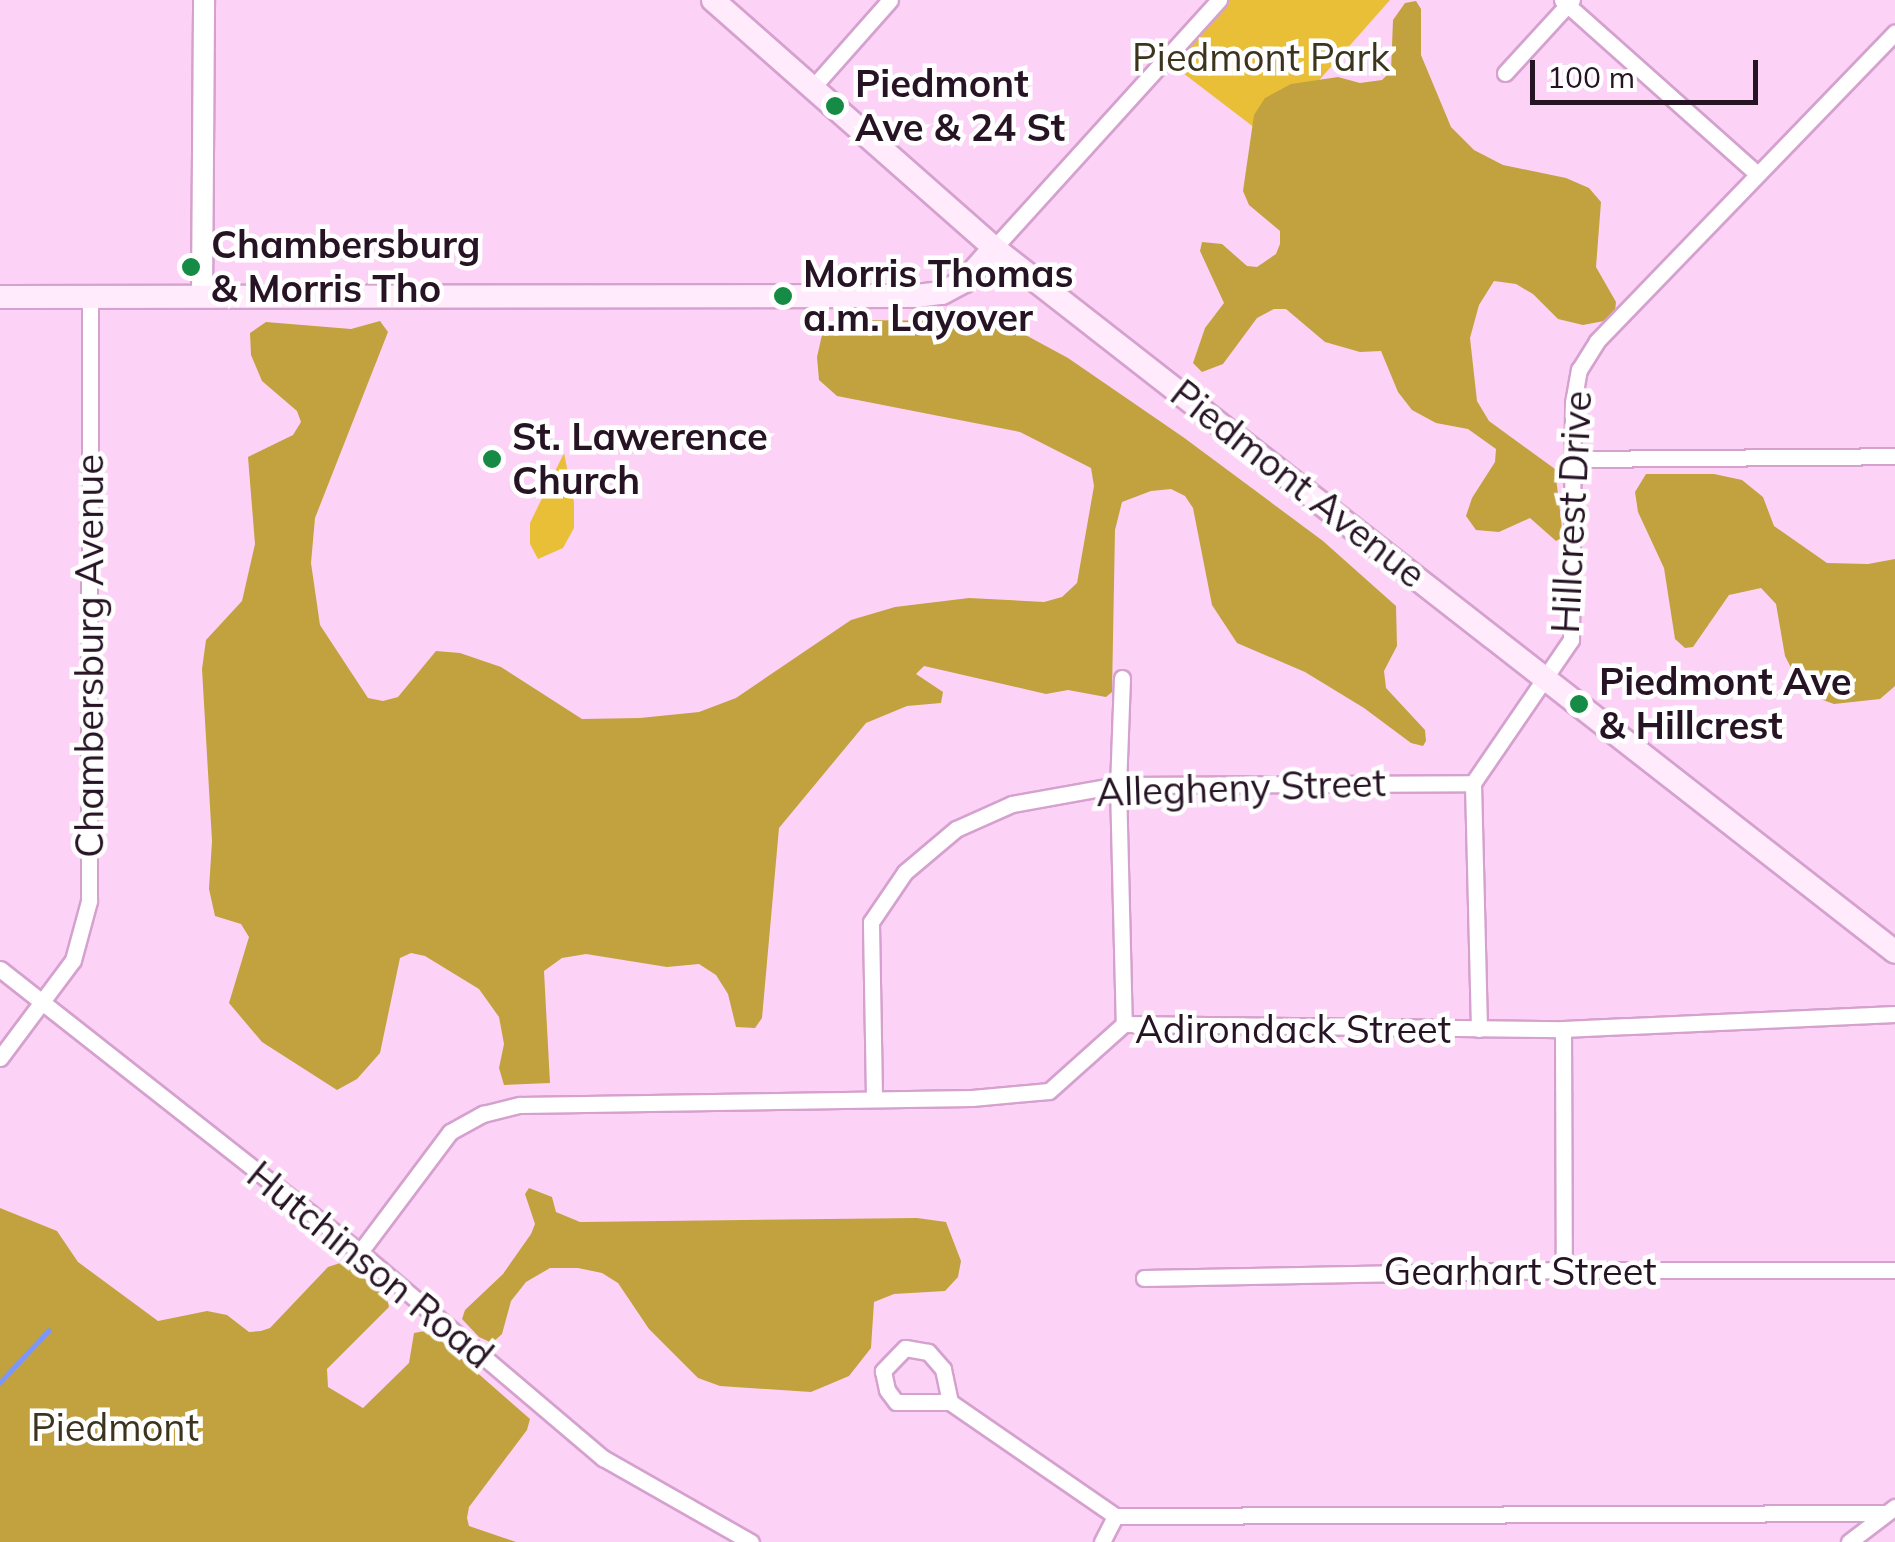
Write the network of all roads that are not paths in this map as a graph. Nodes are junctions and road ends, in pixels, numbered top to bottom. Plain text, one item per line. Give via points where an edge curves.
1 (204, 0) edge
2 (713, 0) edge
3 (890, 0) edge
4 (1219, 0) edge
5 (1567, 2) edge
6 (1895, 32) edge
7 (1505, 73) dead end
8 (813, 87) junction
9 (1756, 174) junction
10 (994, 248) junction
11 (0, 297) edge
12 (90, 297) junction
13 (202, 297) junction
14 (1895, 456) edge
15 (1574, 459) junction
16 (1546, 677) junction
17 (1122, 678) dead end
18 (1473, 783) junction
19 (1118, 785) junction
20 (1895, 952) edge
21 (0, 969) edge
22 (42, 1003) junction
23 (1895, 1014) edge
24 (1124, 1024) junction
25 (1478, 1029) junction
26 (1563, 1029) junction
27 (0, 1058) edge
28 (874, 1096) junction
29 (360, 1252) junction
30 (1564, 1270) junction
31 (1895, 1270) edge
32 (1144, 1278) dead end
33 (950, 1402) junction
34 (1889, 1510) edge
35 (1115, 1516) junction
36 (751, 1542) edge
37 (1102, 1542) edge
38 (1849, 1542) edge

1 - 13 street
2 - 8 main road, Piedmont Avenue
3 - 8 street
4 - 10 street
5 - 7 street
5 - 9 street
6 - 9 street, Hillcrest Drive
8 - 10 main road, Piedmont Avenue
9 - 15 street, Hillcrest Drive via 1597,342 1579,370
10 - 13 main road via 980,269 953,288 916,296
10 - 16 main road, Piedmont Avenue
11 - 12 main road
12 - 13 main road
12 - 22 street, Chambersburg Avenue via 89,901 73,960
14 - 15 street
15 - 16 street, Hillcrest Drive via 1571,640
16 - 18 street, Hillcrest Drive
16 - 20 main road, Piedmont Avenue
17 - 19 street
18 - 19 street, Allegheny Street
18 - 25 street
19 - 24 street
19 - 28 street, Allegheny Street via 1012,804 956,829 906,872 872,922
21 - 22 street, Hutchinson Road
22 - 27 street, Chambersburg Avenue
22 - 29 street, Hutchinson Road
23 - 26 street, Adirondack Street
24 - 25 street, Adirondack Street
24 - 28 street, Adirondack Street via 1049,1091
25 - 26 street, Adirondack Street
26 - 30 street
28 - 29 street, Adirondack Street via 520,1104 482,1114 450,1132
29 - 36 street, Hutchinson Road via 603,1458
30 - 31 street, Gearhart Street
30 - 32 street, Gearhart Street
33 - 33 street via 943,1368 928,1352 905,1348 883,1370 896,1402
33 - 35 street
34 - 35 street
34 - 38 street
35 - 37 street

